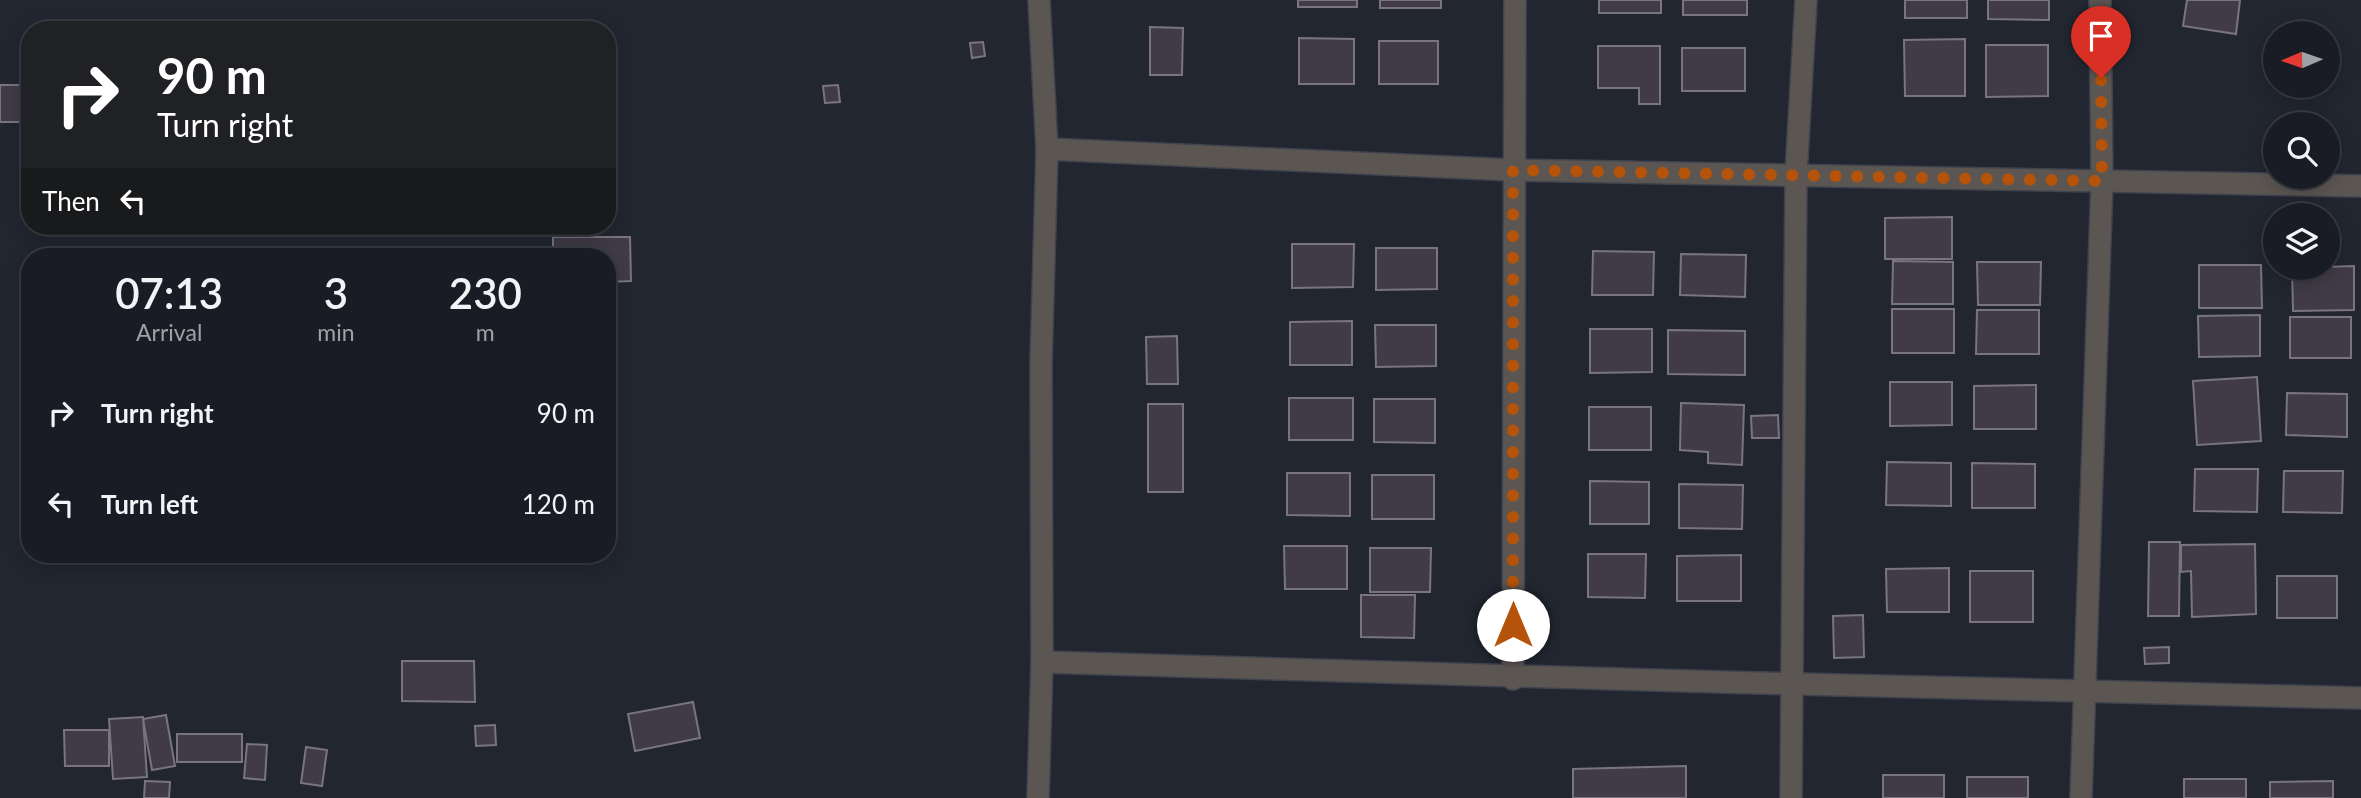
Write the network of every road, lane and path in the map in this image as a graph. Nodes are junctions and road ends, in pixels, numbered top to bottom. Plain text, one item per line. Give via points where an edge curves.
1 (1039, 0) edge
2 (1515, 0) edge
3 (1806, 0) edge
4 (2100, 0) edge
5 (1046, 149) junction
6 (1513, 170) junction
7 (1796, 176) junction
8 (2102, 181) junction
9 (2361, 186) edge
10 (1042, 662) junction
11 (1513, 679) junction
12 (1792, 681) junction
13 (2084, 690) junction
14 (2361, 698) edge
15 (1038, 798) edge
16 (1791, 798) edge
17 (2081, 798) edge

1 - 5 street
2 - 6 street
3 - 7 street
4 - 8 street
5 - 6 street
5 - 10 street
6 - 7 street
6 - 11 street
7 - 8 street
7 - 12 street
8 - 9 street
8 - 13 street
10 - 11 street
10 - 15 street
11 - 12 street
12 - 13 street
12 - 16 street
13 - 14 street
13 - 17 street

